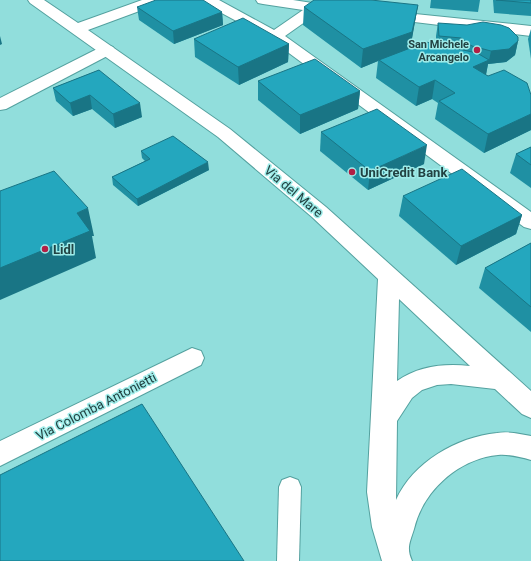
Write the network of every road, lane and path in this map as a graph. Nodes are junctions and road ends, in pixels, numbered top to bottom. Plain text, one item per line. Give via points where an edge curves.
1 (35, 0) edge
2 (156, 0) edge
3 (208, 0) edge
4 (263, 0) edge
5 (316, 8) junction
6 (347, 11) edge
7 (370, 14) edge
8 (76, 29) junction
9 (531, 31) edge
10 (275, 36) junction
11 (107, 50) junction
12 (0, 105) edge
13 (531, 222) edge
14 (389, 277) junction
15 (192, 358) dead end
16 (503, 380) junction
17 (531, 407) edge
18 (384, 420) junction
19 (531, 448) edge
20 (0, 454) edge
21 (290, 487) dead end
22 (395, 557) edge
23 (288, 561) edge

1 - 8 street, Via del Mare
2 - 8 street
3 - 10 street
4 - 5 street
5 - 6 street
5 - 10 street
7 - 9 street
8 - 11 street, Via del Mare
10 - 13 street
11 - 12 street
11 - 14 street, Via del Mare via 224,133 320,212
14 - 16 street, Via del Mare
14 - 18 street
15 - 20 street, Via Colomba Antonietti
16 - 17 street, Via del Mare
16 - 18 street via 449,375 420,380 403,391
18 - 22 street via 382,505
19 - 22 street via 499,444 487,446 438,467 410,500 404,514
21 - 23 lane

